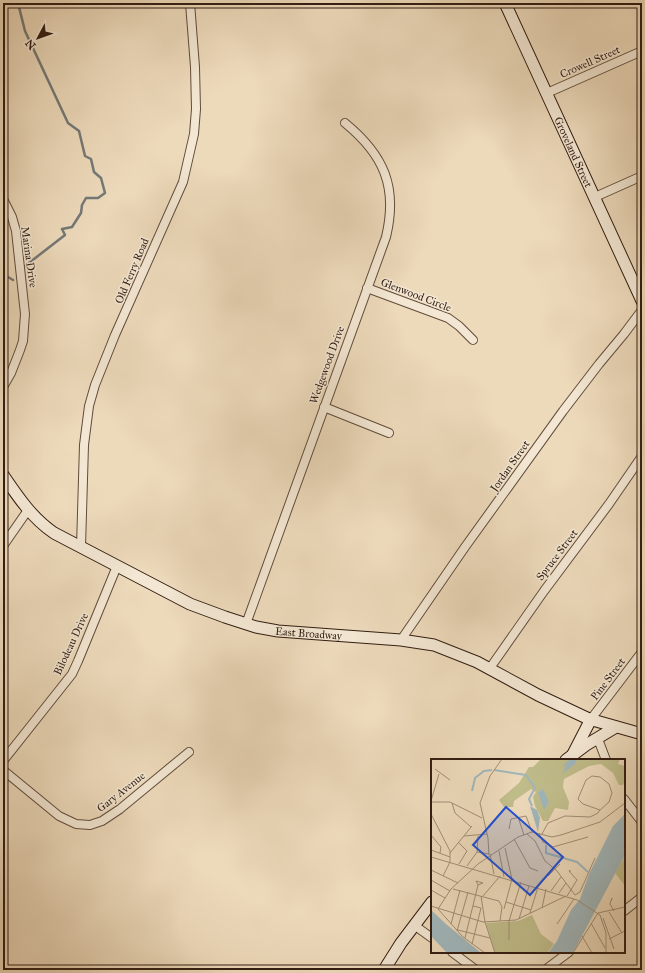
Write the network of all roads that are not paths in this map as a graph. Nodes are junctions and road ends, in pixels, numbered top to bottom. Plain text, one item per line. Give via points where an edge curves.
1 (190, 3) edge
2 (505, 3) edge
3 (642, 51) edge
4 (547, 93) junction
5 (345, 123) dead end
6 (642, 176) edge
7 (595, 197) junction
8 (3, 199) edge
9 (367, 288) junction
10 (642, 301) edge
11 (642, 310) edge
12 (473, 340) dead end
13 (3, 387) edge
14 (324, 407) junction
15 (389, 433) dead end
16 (642, 456) edge
17 (3, 475) edge
18 (28, 510) junction
19 (3, 546) edge
20 (81, 547) junction
21 (118, 566) junction
22 (246, 624) junction
23 (401, 640) junction
24 (642, 652) edge
25 (490, 668) junction
26 (591, 719) junction
27 (616, 727) junction
28 (642, 734) edge
29 (598, 739) junction
30 (189, 752) dead end
31 (569, 758) edge
32 (606, 759) edge
33 (3, 761) edge
34 (3, 770) edge
35 (625, 800) edge
36 (642, 822) edge
37 (642, 897) edge
38 (431, 903) edge
39 (625, 910) edge
40 (414, 925) junction
41 (431, 937) edge
42 (453, 953) edge
43 (568, 953) edge
44 (384, 970) edge
45 (476, 970) edge
46 (545, 970) edge

1 - 20 street, Old Ferry Road via 196,109 193,140 183,182 115,335 89,406 84,445
2 - 4 street, Groveland Street
3 - 4 street, Crowell Street
4 - 7 street, Groveland Street
5 - 9 street, Wedgewood Drive via 364,140 380,161 387,179 390,209 386,237
6 - 7 street
7 - 10 street, Groveland Street
8 - 13 street, Marina Drive via 16,231 25,314 23,341
9 - 12 street, Glenwood Circle via 448,318
9 - 14 street, Wedgewood Drive
11 - 23 street, Jordan Street via 536,448
14 - 15 street
14 - 22 street, Wedgewood Drive
16 - 25 street, Spruce Street
17 - 18 street, East Broadway
18 - 19 street
18 - 20 street, East Broadway via 46,528
20 - 21 street, East Broadway
21 - 22 street, East Broadway via 190,604
21 - 33 street, Bilodeau Drive via 72,674
22 - 23 street, East Broadway via 278,631
23 - 25 street, East Broadway via 434,645
24 - 26 street, Pine Street
25 - 26 street, East Broadway via 538,695
26 - 27 street, East Broadway
26 - 31 street
27 - 28 street, East Broadway
27 - 29 street
29 - 31 street
29 - 32 street
30 - 34 street, Gary Avenue via 120,810 102,822 90,825 76,824 59,816
35 - 36 street
37 - 39 street
38 - 40 street
40 - 41 street
40 - 44 street
42 - 45 street
43 - 46 street

